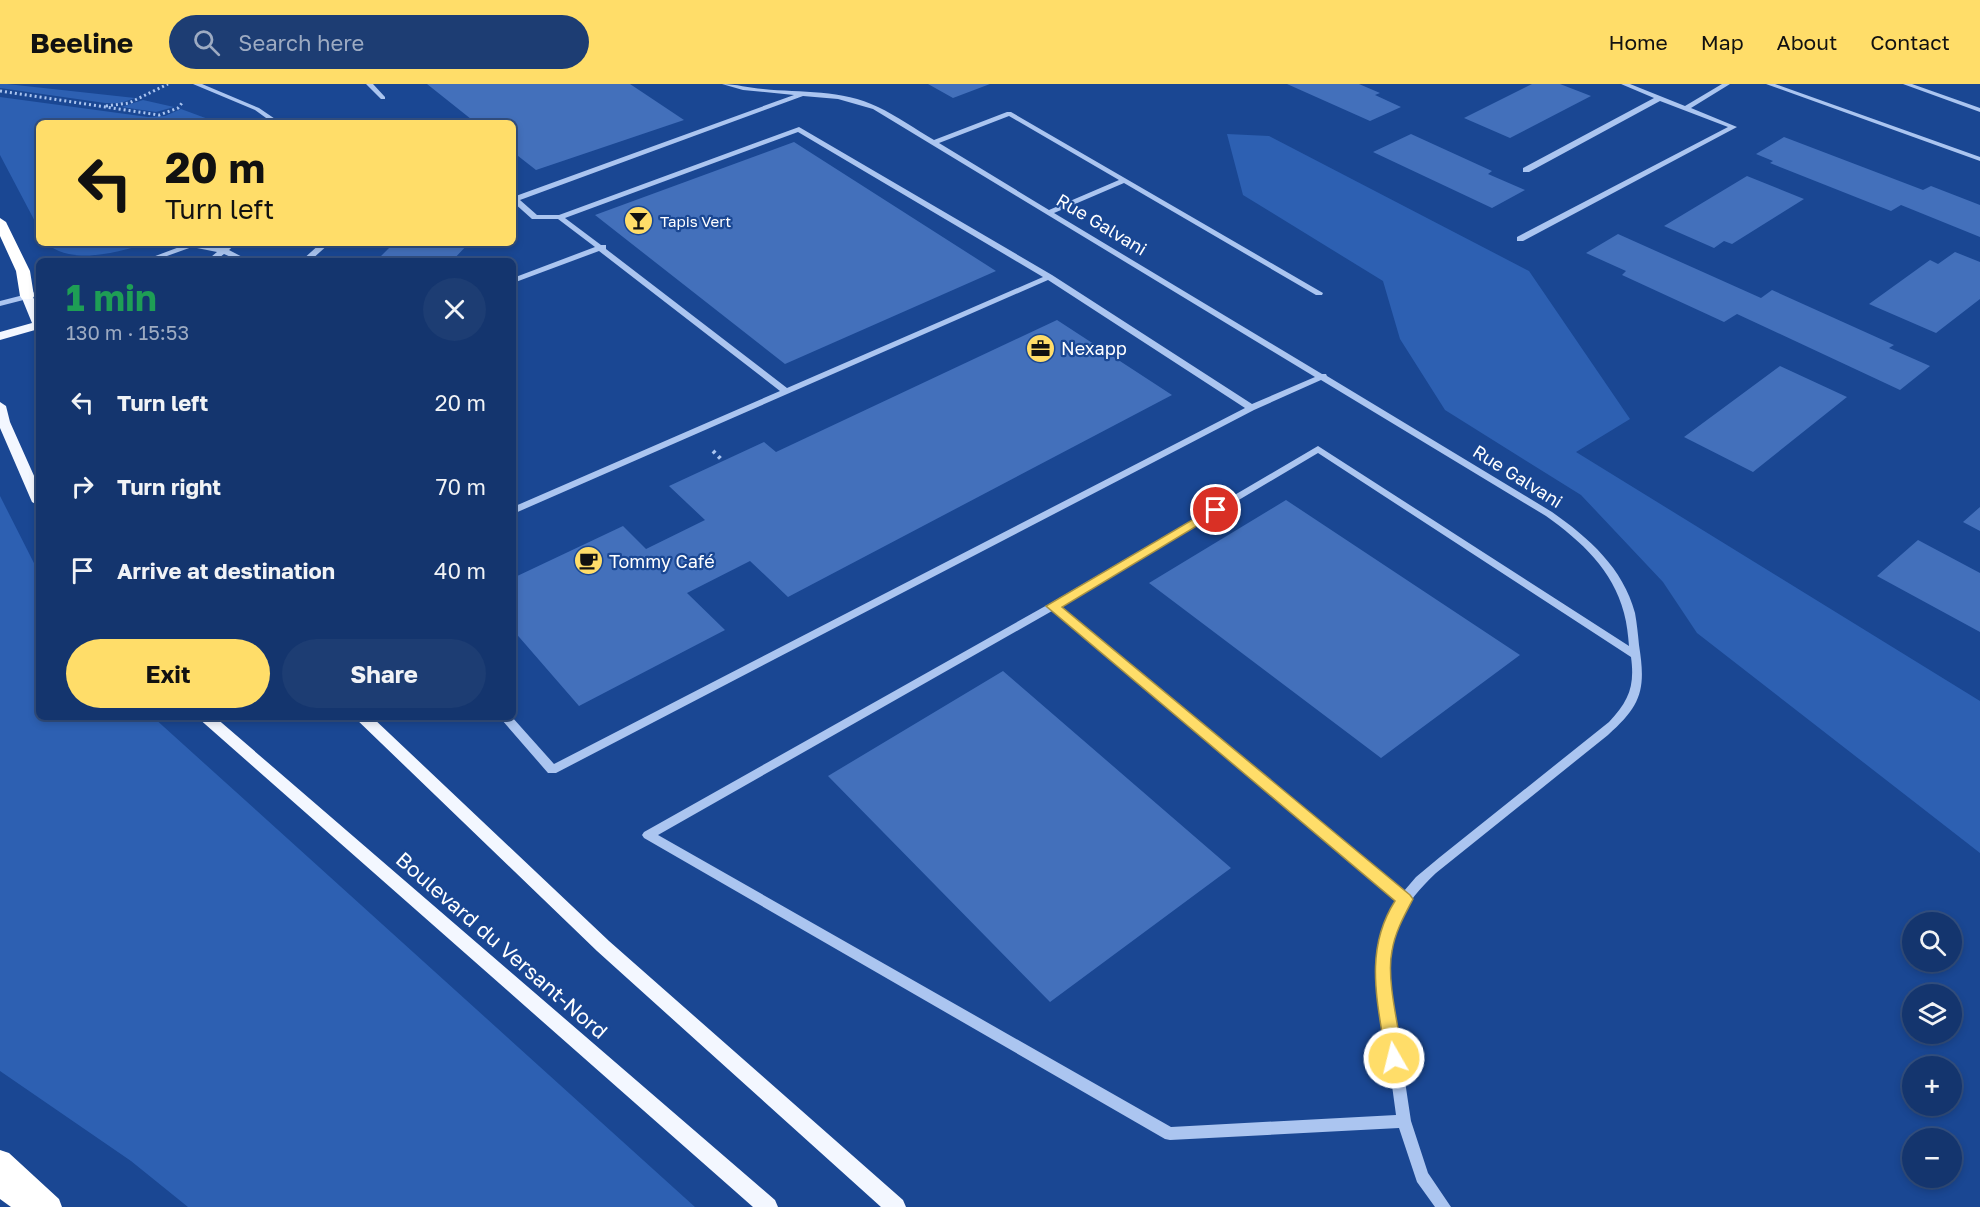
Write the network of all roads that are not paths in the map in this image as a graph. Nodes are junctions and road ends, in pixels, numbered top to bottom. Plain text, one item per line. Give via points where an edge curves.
1 (196, 84) edge
2 (369, 84) edge
3 (725, 84) edge
4 (1624, 84) edge
5 (1727, 84) edge
6 (1769, 84) edge
7 (1906, 84) edge
8 (802, 94) junction
9 (383, 98) dead end
10 (1660, 98) junction
11 (1686, 108) junction
12 (1980, 110) edge
13 (274, 120) edge
14 (933, 143) junction
15 (1980, 159) edge
16 (1526, 170) dead end
17 (1125, 180) junction
18 (516, 200) edge
19 (516, 201) edge
20 (1050, 213) junction
21 (560, 217) junction
22 (0, 222) edge
23 (1520, 239) dead end
24 (189, 246) edge
25 (205, 246) edge
26 (230, 246) edge
27 (322, 246) edge
28 (603, 248) junction
29 (225, 250) junction
30 (155, 258) edge
31 (214, 258) edge
32 (240, 258) edge
33 (308, 258) edge
34 (1049, 277) junction
35 (516, 280) edge
36 (1319, 293) dead end
37 (33, 295) edge
38 (0, 304) edge
39 (36, 310) edge
40 (36, 326) edge
41 (0, 336) edge
42 (1323, 376) junction
43 (786, 391) junction
44 (0, 406) edge
45 (1251, 408) junction
46 (36, 495) edge
47 (516, 510) edge
48 (1053, 606) junction
49 (1634, 654) junction
50 (209, 720) edge
51 (365, 720) edge
52 (509, 720) edge
53 (1405, 899) junction
54 (1404, 1121) junction
55 (0, 1161) edge
56 (0, 1184) edge
57 (31, 1207) edge
58 (50, 1207) edge
59 (768, 1207) edge
60 (896, 1207) edge
61 (1444, 1207) edge

1 - 13 street via 257,109
2 - 9 street
3 - 8 street, Rue Galvani
4 - 10 street
5 - 11 street
6 - 15 street
7 - 12 street
8 - 14 street, Rue Galvani via 864,103
8 - 18 street
10 - 11 street
10 - 16 street
11 - 23 street via 1734,127
14 - 17 street via 1010,113
14 - 20 street, Rue Galvani
17 - 20 street
17 - 36 street
19 - 21 street via 535,217
20 - 42 street, Rue Galvani
21 - 28 street
21 - 34 street via 799,129
22 - 37 highway
24 - 30 street
25 - 29 street
26 - 29 street
27 - 33 street
28 - 35 street
28 - 43 street
29 - 31 street
29 - 32 street
34 - 43 street
34 - 45 street
37 - 38 street
37 - 39 main road
40 - 41 main road
42 - 45 street
42 - 49 street, Rue Galvani via 1549,513 1586,542 1604,560 1625,594 1632,615
43 - 47 street
44 - 46 main road
45 - 52 street via 552,770
48 - 49 street via 1318,449
48 - 53 street
48 - 54 street via 648,835 1170,1134
49 - 53 street, Rue Galvani via 1637,688 1614,723 1438,866
50 - 59 main road, Boulevard du Versant-Nord
51 - 60 main road via 603,946
53 - 54 street, Rue Galvani via 1394,916 1383,952
54 - 61 street, Rue Galvani via 1422,1177
55 - 58 highway
56 - 57 highway

